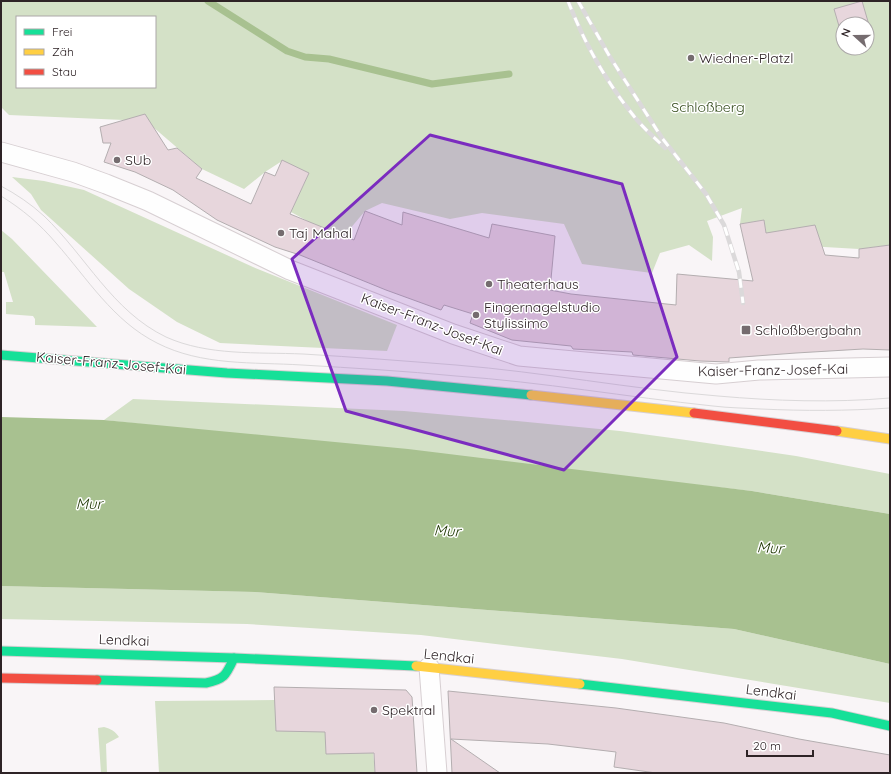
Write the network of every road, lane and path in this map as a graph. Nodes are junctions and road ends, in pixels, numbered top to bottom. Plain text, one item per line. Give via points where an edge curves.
1 (1, 152) edge
2 (1, 355) edge
3 (890, 367) edge
4 (890, 439) edge
5 (1, 651) edge
6 (234, 658) junction
7 (429, 667) junction
8 (1, 678) edge
9 (890, 726) edge
10 (437, 773) edge

1 - 3 street, Kaiser-Franz-Josef-Kai via 106,184 148,201 290,270 453,334 519,356 716,374 759,370
2 - 4 main road, Kaiser-Franz-Josef-Kai via 227,373 387,381 578,399
5 - 6 main road, Lendkai
6 - 7 main road, Lendkai
6 - 8 main road via 222,680 206,683
7 - 9 main road, Lendkai via 766,705 832,714
7 - 10 street

